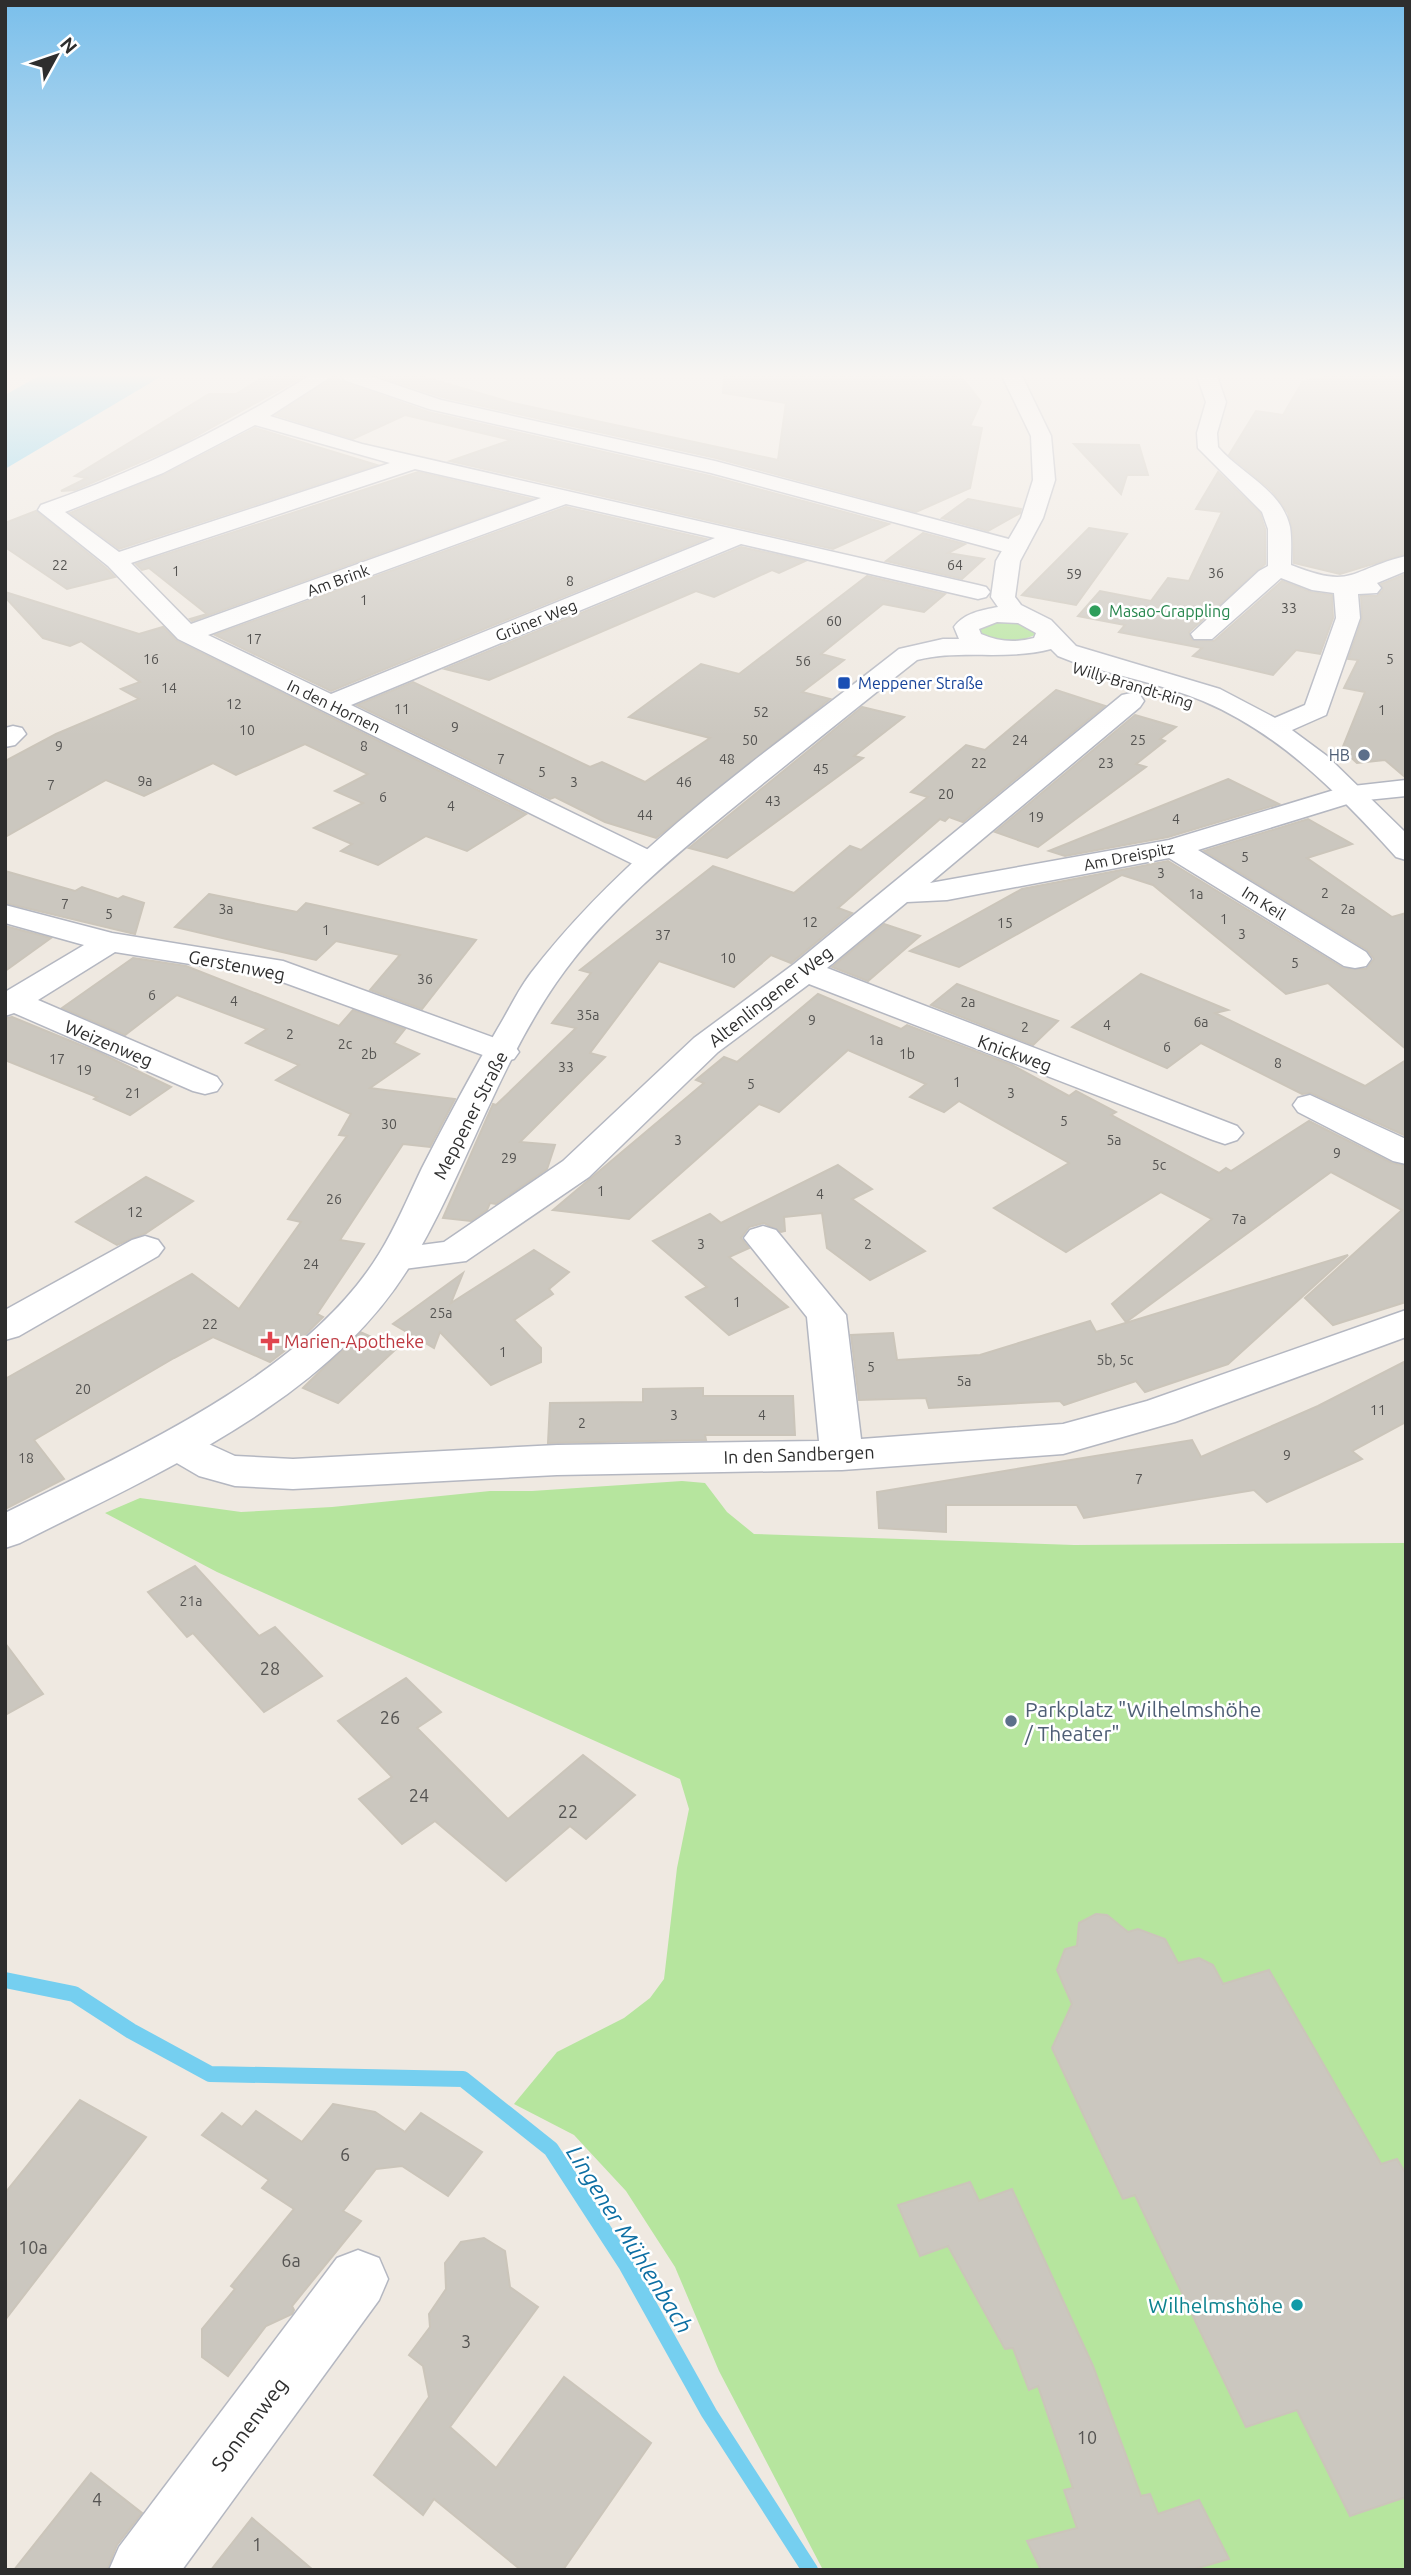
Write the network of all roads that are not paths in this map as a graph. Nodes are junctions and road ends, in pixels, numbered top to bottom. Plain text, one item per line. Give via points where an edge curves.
1 (90, 496) edge
2 (311, 496) edge
3 (567, 496) joint
4 (813, 496) edge
5 (1040, 496) edge
6 (1262, 496) edge
7 (741, 536) junction
8 (1012, 555) junction
9 (116, 561) junction
10 (1406, 563) edge
11 (1280, 569) junction
12 (1345, 587) junction
13 (1406, 590) edge
14 (978, 592) junction
15 (973, 621) junction
16 (1040, 626) junction
17 (187, 634) junction
18 (1203, 634) dead end
19 (993, 648) junction
20 (1021, 649) junction
21 (908, 654) junction
22 (1131, 701) dead end
23 (330, 704) junction
24 (1246, 714) junction
25 (1274, 728) junction
26 (1406, 788) edge
27 (1354, 793) junction
28 (1174, 848) junction
29 (1406, 851) edge
30 (649, 861) junction
31 (899, 893) junction
32 (5, 914) edge
33 (110, 942) junction
34 (1355, 959) dead end
35 (805, 971) junction
36 (9, 1004) edge
37 (502, 1052) junction
38 (205, 1084) dead end
39 (1310, 1105) dead end
40 (1226, 1133) dead end
41 (1406, 1153) edge
42 (763, 1238) dead end
43 (145, 1248) dead end
44 (396, 1258) junction
45 (1406, 1323) edge
46 (5, 1327) edge
47 (178, 1445) junction
48 (842, 1455) junction
49 (5, 1532) edge
50 (358, 2279) dead end
51 (142, 2570) edge

1 - 9 street, In den Hornen via 49,510
2 - 9 street
3 - 7 street
3 - 17 street, Am Brink
4 - 8 street
5 - 8 street
6 - 11 street via 1278,526
7 - 14 street
7 - 23 street, Grüner Weg
8 - 14 street via 984,578
8 - 16 street via 1003,597 1012,610
9 - 17 street, In den Hornen
10 - 12 street
11 - 12 street via 1320,585
11 - 18 street
12 - 13 street
12 - 25 street via 1348,618 1317,709
14 - 15 street
15 - 16 street, Meppener Straße via 996,615
15 - 19 street via 966,627 971,639
15 - 21 street, Meppener Straße via 930,636 913,645
16 - 20 street via 1043,643
16 - 24 street, Willy-Brandt-Ring via 1072,653 1211,696
17 - 23 street, In den Hornen
19 - 20 street, Willy-Brandt-Ring
19 - 21 street, Meppener Straße via 943,646
20 - 24 street, Willy-Brandt-Ring via 1154,694
21 - 30 street, Meppener Straße
22 - 31 street, Altenlingener Weg
23 - 30 street, In den Hornen
24 - 25 street, Willy-Brandt-Ring
25 - 27 street, Willy-Brandt-Ring
26 - 27 street, Am Dreispitz
27 - 28 street, Am Dreispitz
27 - 29 street, Willy-Brandt-Ring
28 - 31 street, Am Dreispitz via 947,891
28 - 34 street, Im Keil
30 - 37 street, Meppener Straße via 602,908 542,980
31 - 35 street, Altenlingener Weg
32 - 33 street, Gerstenweg
33 - 36 street, Weizenweg
33 - 37 street, Gerstenweg via 272,968
35 - 40 street, Knickweg
35 - 44 street, Altenlingener Weg via 706,1045 576,1169 482,1236 453,1253
36 - 38 street, Weizenweg
37 - 44 street, Meppener Straße
39 - 41 street
42 - 48 street via 826,1315
43 - 46 street
44 - 47 street, Meppener Straße via 356,1312 312,1352 250,1400
45 - 48 street, In den Sandbergen via 1160,1412 1063,1439
47 - 48 street, In den Sandbergen via 235,1471 293,1474 557,1460
47 - 49 street, Meppener Straße
50 - 51 street, Sonnenweg

